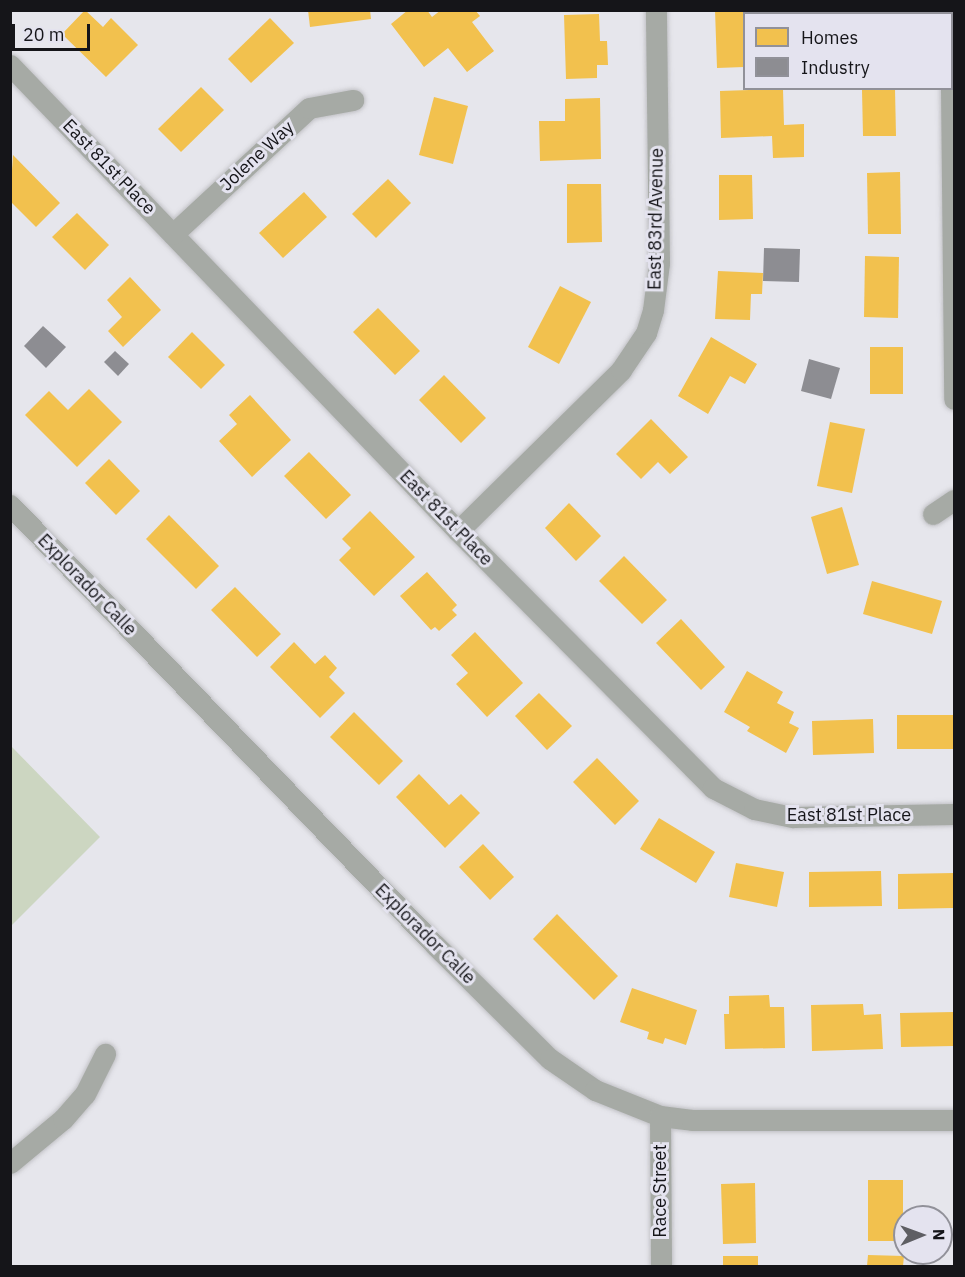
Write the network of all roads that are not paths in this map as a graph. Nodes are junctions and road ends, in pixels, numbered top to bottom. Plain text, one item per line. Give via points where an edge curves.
1 (656, 10) edge
2 (10, 65) edge
3 (951, 90) edge
4 (353, 100) dead end
5 (173, 234) junction
6 (954, 399) edge
7 (954, 500) edge
8 (10, 505) edge
9 (933, 514) dead end
10 (458, 531) junction
11 (954, 814) edge
12 (105, 1054) dead end
13 (660, 1116) junction
14 (954, 1120) edge
15 (10, 1163) edge
16 (661, 1266) edge

1 - 10 street, East 83rd Avenue via 659,262 654,310 646,333 621,370
2 - 5 street, East 81st Place
3 - 6 street
4 - 5 street, Jolene Way via 309,108
5 - 10 street, East 81st Place
7 - 9 street
8 - 13 street, Explorador Calle via 550,1059 595,1090
10 - 11 street, East 81st Place via 692,770 734,801 793,817
12 - 15 street via 85,1094 63,1119
13 - 14 street, Explorador Calle via 788,1123
13 - 16 street, Race Street

